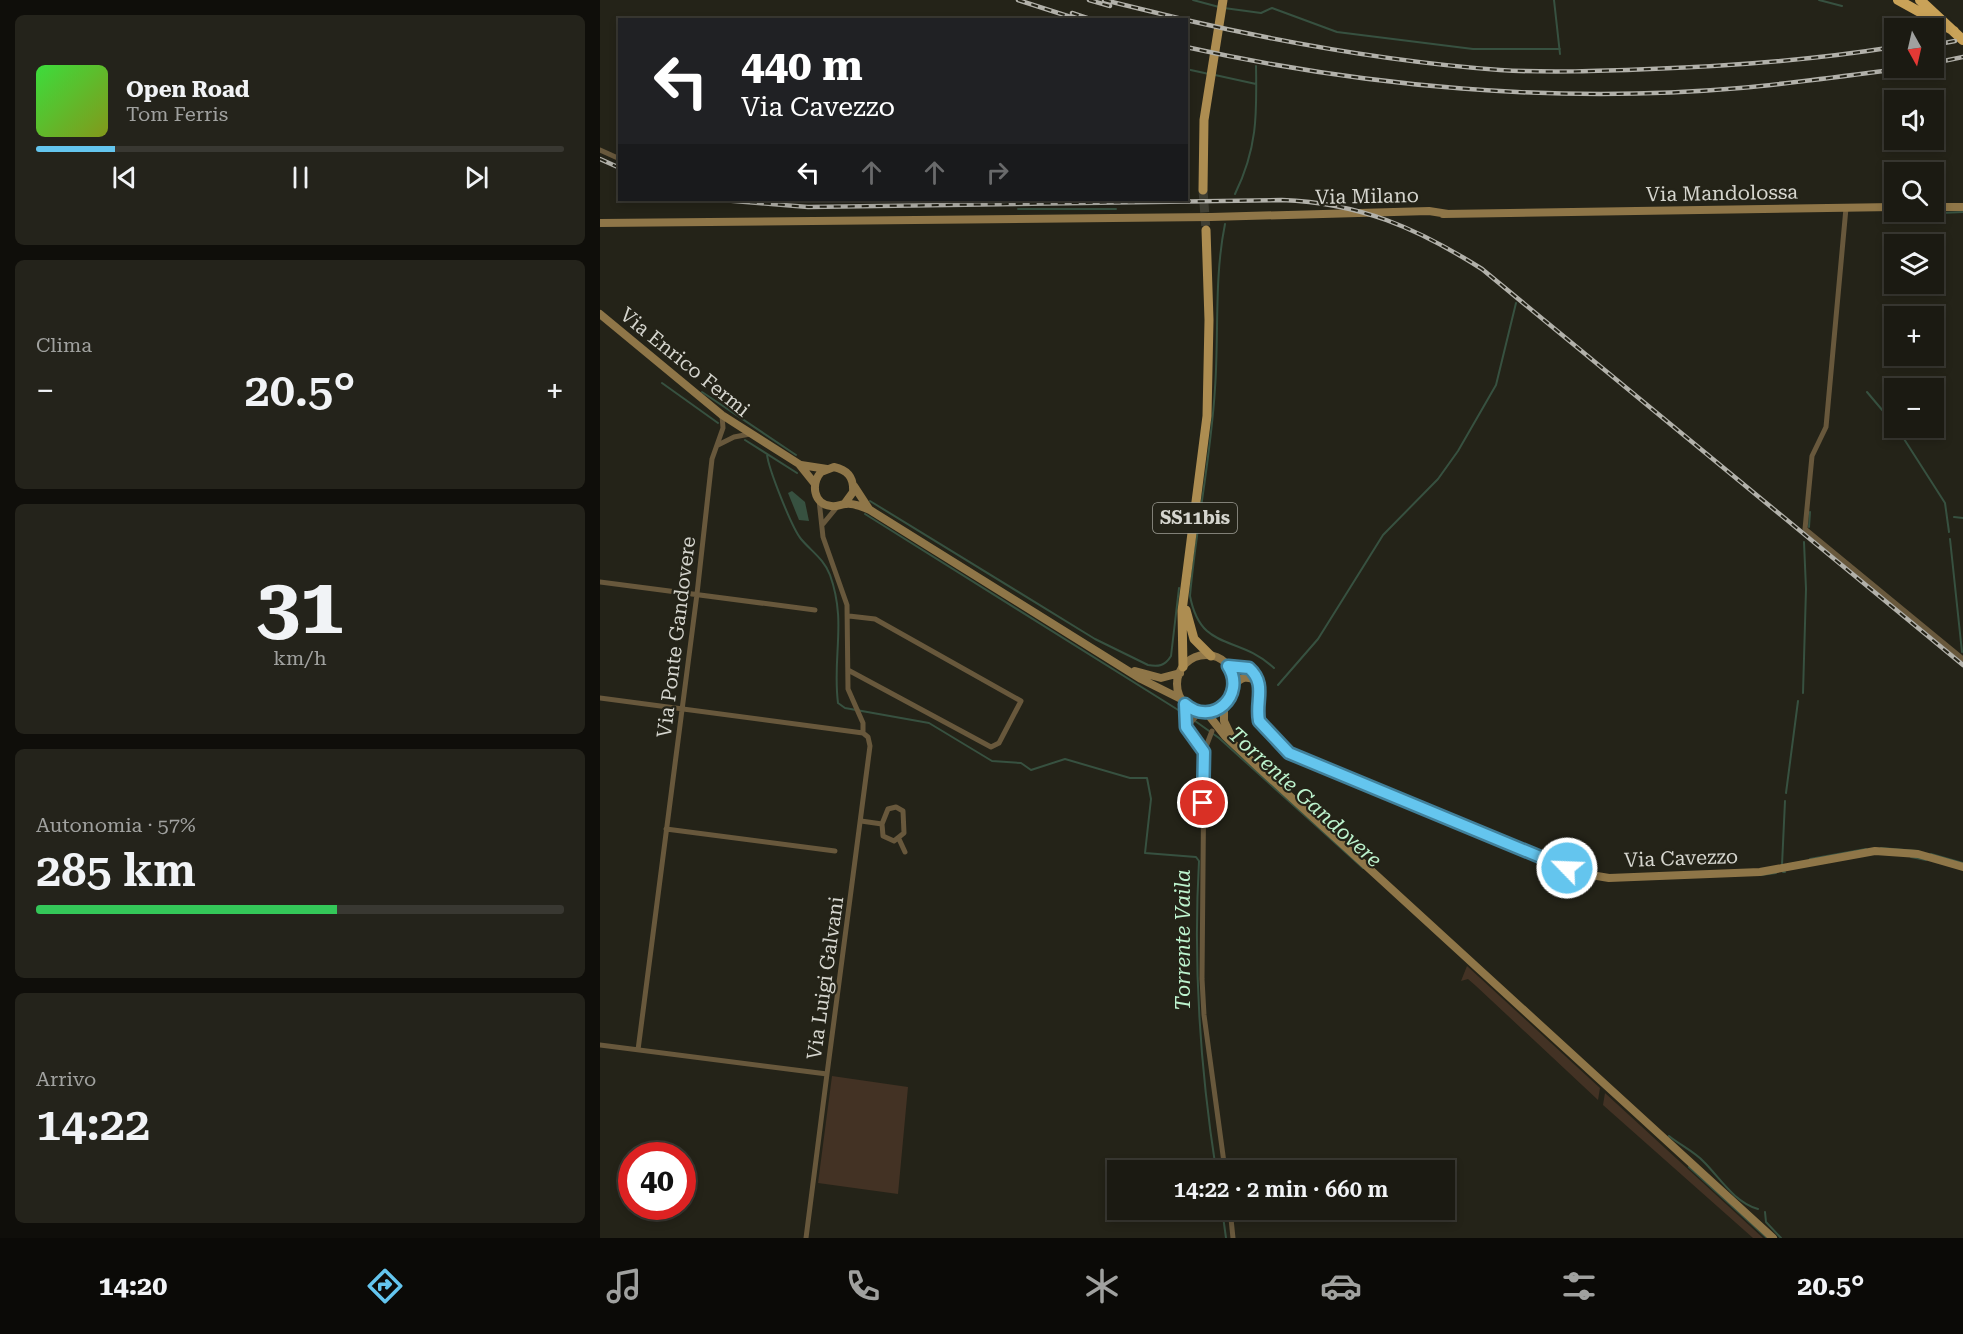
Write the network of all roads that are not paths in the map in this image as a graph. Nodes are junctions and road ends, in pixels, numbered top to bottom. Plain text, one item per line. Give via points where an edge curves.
1 (1223, 0) edge
2 (1898, 0) edge
3 (1920, 0) edge
4 (1954, 31) junction
5 (1963, 40) edge
6 (600, 150) edge
7 (618, 158) edge
8 (1203, 190) tunnel mouth
9 (1884, 207) edge
10 (1944, 207) edge
11 (1963, 207) edge
12 (1846, 208) junction
13 (1551, 212) joint
14 (600, 223) edge
15 (1206, 230) tunnel mouth
16 (600, 314) edge
17 (722, 415) junction
18 (750, 434) junction
19 (715, 449) junction
20 (799, 464) junction
21 (827, 469) junction
22 (815, 484) junction
23 (854, 485) junction
24 (818, 499) junction
25 (842, 505) junction
26 (870, 510) junction
27 (823, 524) junction
28 (600, 582) edge
29 (698, 594) junction
30 (1185, 595) junction
31 (815, 610) dead end
32 (849, 616) junction
33 (1211, 656) junction
34 (1963, 659) edge
35 (1228, 666) junction
36 (1125, 668) junction
37 (848, 670) junction
38 (1181, 670) junction
39 (1258, 681) junction
40 (1234, 686) junction
41 (600, 698) edge
42 (1184, 704) junction
43 (1224, 706) junction
44 (683, 709) junction
45 (1201, 713) junction
46 (1186, 727) junction
47 (1212, 731) dead end
48 (863, 733) junction
49 (1236, 745) junction
50 (1204, 752) junction
51 (861, 821) junction
52 (882, 824) junction
53 (666, 829) junction
54 (899, 839) junction
55 (835, 851) dead end
56 (905, 852) dead end
57 (1963, 867) edge
58 (600, 1045) edge
59 (638, 1050) junction
60 (827, 1074) junction
61 (1224, 1160) edge
62 (1231, 1220) edge
63 (806, 1238) edge
64 (1233, 1238) edge
65 (1773, 1238) edge

1 - 8 main road via 1204,120
2 - 4 highway
3 - 4 highway
4 - 5 highway
6 - 7 street
9 - 12 main road, Via Mandolossa
10 - 11 main road
12 - 13 main road, Via Mandolossa
12 - 34 street via 1826,427 1812,456 1805,529
13 - 14 main road, Via Milano
15 - 30 main road, SS11bis via 1208,416
16 - 17 main road, Via Enrico Fermi
17 - 18 main road, Via Enrico Fermi
17 - 19 street, Via Ponte Gandovere via 723,428
18 - 19 street via 722,441
18 - 20 main road, Via Enrico Fermi
19 - 29 street, Via Ponte Gandovere
20 - 21 main road
20 - 22 main road
21 - 22 main road
21 - 23 main road via 841,469
22 - 24 main road
23 - 25 main road
23 - 26 main road
24 - 25 main road via 831,506
24 - 27 street, Via Luigi Galvani
25 - 26 main road
25 - 27 street
26 - 36 main road
27 - 32 street, Via Luigi Galvani via 823,537
28 - 29 street
29 - 31 street
29 - 44 street, Via Ponte Gandovere
30 - 33 main road, SS11bis via 1194,639
30 - 38 main road, SS11bis
32 - 37 street, Via Luigi Galvani
32 - 37 street via 875,619 1021,701 999,743 991,747
33 - 35 main road
33 - 38 main road via 1197,657
35 - 39 main road via 1249,668
35 - 40 main road
36 - 38 main road via 1161,678
36 - 42 main road
37 - 48 street, Via Luigi Galvani via 850,696 863,723
38 - 42 main road via 1177,687
39 - 40 main road via 1245,677
39 - 57 main road, Via Cavezzo via 1259,721 1289,753 1579,873 1609,878 1760,872 1875,851 1918,854
40 - 43 main road
41 - 44 street
42 - 45 main road
42 - 46 street
43 - 45 main road
43 - 49 main road via 1224,721
44 - 48 street
44 - 53 street, Via Ponte Gandovere
45 - 46 street
45 - 49 main road
46 - 50 street
47 - 50 street
48 - 51 street, Via Luigi Galvani via 870,746
49 - 65 main road
50 - 61 street via 1203,997
51 - 52 street
51 - 60 street, Via Luigi Galvani
52 - 54 street via 886,839
52 - 54 street via 888,809 903,810 904,833
53 - 55 street
53 - 59 street, Via Ponte Gandovere
54 - 56 street
58 - 59 street, Via Luigi Galvani
59 - 60 street, Via Luigi Galvani
60 - 63 street
62 - 64 street

